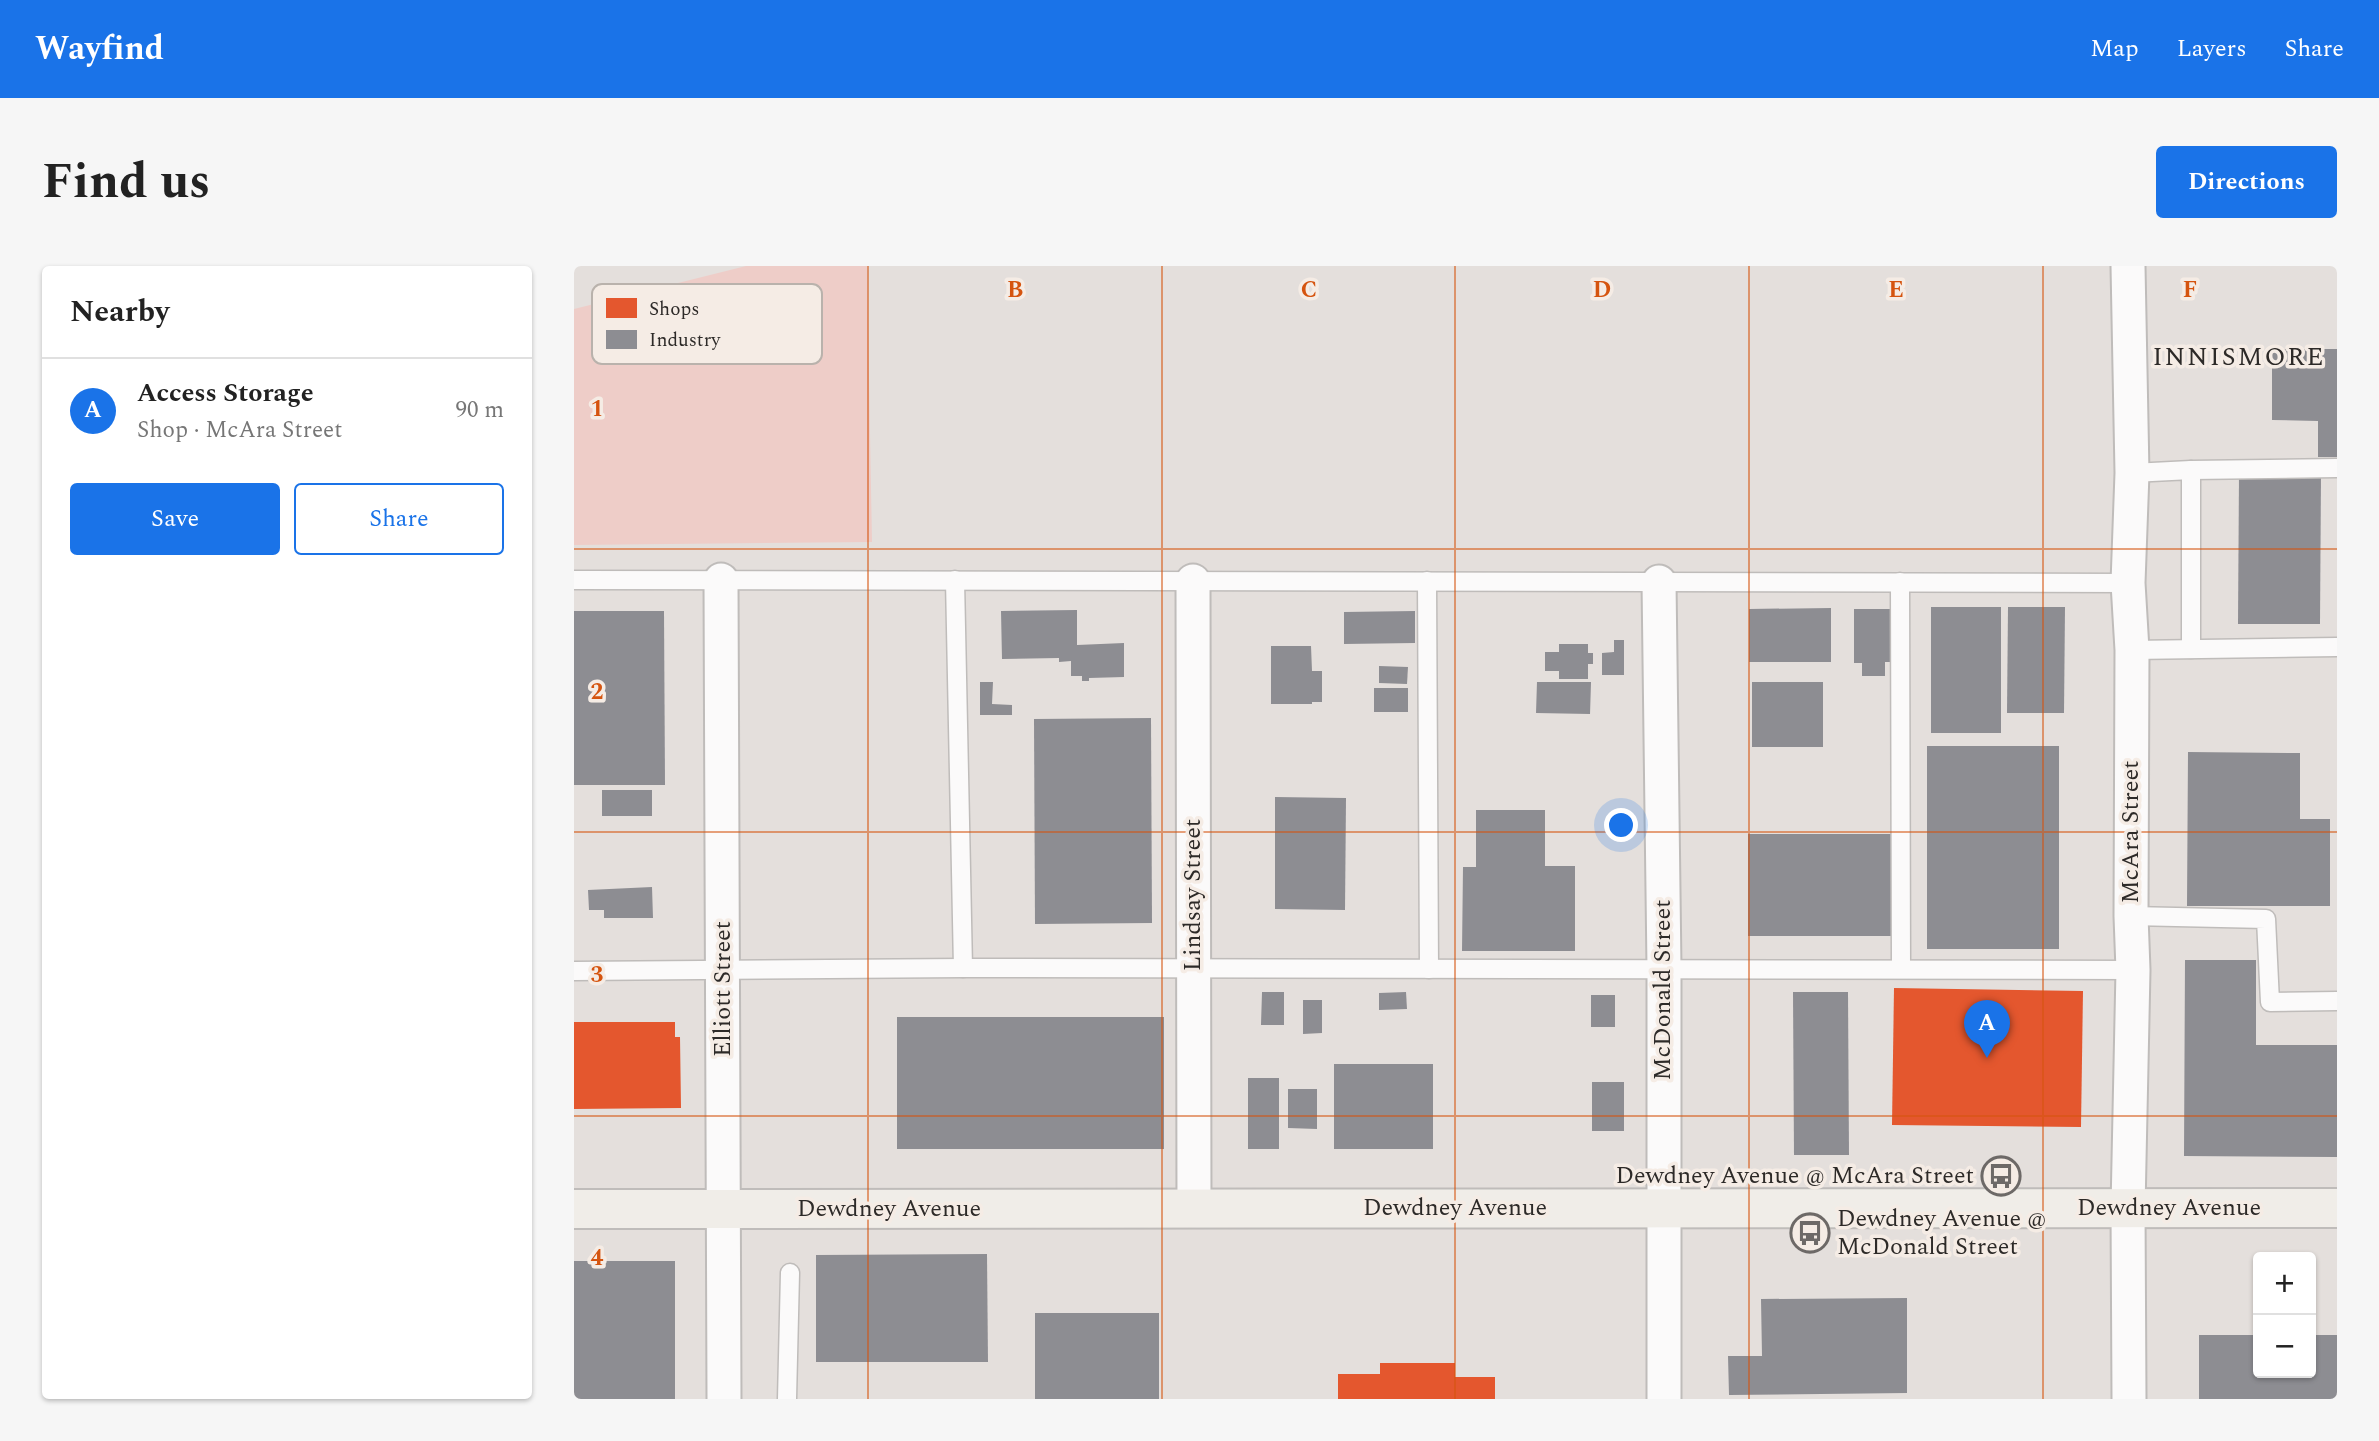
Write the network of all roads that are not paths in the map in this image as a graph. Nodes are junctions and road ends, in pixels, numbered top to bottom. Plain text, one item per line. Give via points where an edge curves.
1 (2128, 266) edge
2 (2337, 468) edge
3 (2191, 470) junction
4 (2132, 473) junction
5 (574, 580) edge
6 (721, 580) junction
7 (955, 580) junction
8 (1193, 581) junction
9 (1427, 581) junction
10 (1659, 582) junction
11 (1900, 582) junction
12 (2128, 583) junction
13 (2337, 647) edge
14 (2191, 649) junction
15 (2132, 650) junction
16 (2131, 916) junction
17 (963, 968) junction
18 (1664, 968) junction
19 (1193, 969) junction
20 (1429, 969) junction
21 (1901, 969) junction
22 (723, 970) junction
23 (2133, 970) junction
24 (574, 971) edge
25 (2337, 1001) edge
26 (1194, 1208) junction
27 (1664, 1208) junction
28 (2128, 1208) junction
29 (2337, 1208) edge
30 (574, 1209) edge
31 (724, 1209) junction
32 (790, 1273) dead end
33 (724, 1399) edge
34 (787, 1399) edge
35 (1664, 1399) edge
36 (2129, 1399) edge

1 - 4 street, McAra Street
2 - 3 lane
3 - 4 lane
3 - 14 lane
4 - 12 street, McAra Street
5 - 6 lane
6 - 7 lane
6 - 22 street, Elliott Street
7 - 8 lane
7 - 17 lane
8 - 9 lane
8 - 19 street, Lindsay Street
9 - 10 lane
9 - 20 lane
10 - 11 lane
10 - 18 street, McDonald Street
11 - 12 lane
11 - 21 lane
12 - 15 street, McAra Street
13 - 14 lane
14 - 15 lane
15 - 16 street, McAra Street
16 - 23 street, McAra Street
16 - 25 lane via 2266,919 2270,1002
17 - 19 lane
17 - 22 lane
18 - 20 lane
18 - 21 lane
18 - 27 street, McDonald Street
19 - 20 lane
19 - 26 street, Lindsay Street
21 - 23 lane
22 - 24 lane
22 - 31 street, Elliott Street
23 - 28 street, McAra Street
26 - 27 street, Dewdney Avenue
26 - 31 street, Dewdney Avenue
27 - 28 street, Dewdney Avenue
27 - 35 street, McDonald Street
28 - 29 street, Dewdney Avenue
28 - 36 street, McAra Street
30 - 31 street, Dewdney Avenue
31 - 33 street, Elliott Street
32 - 34 lane

